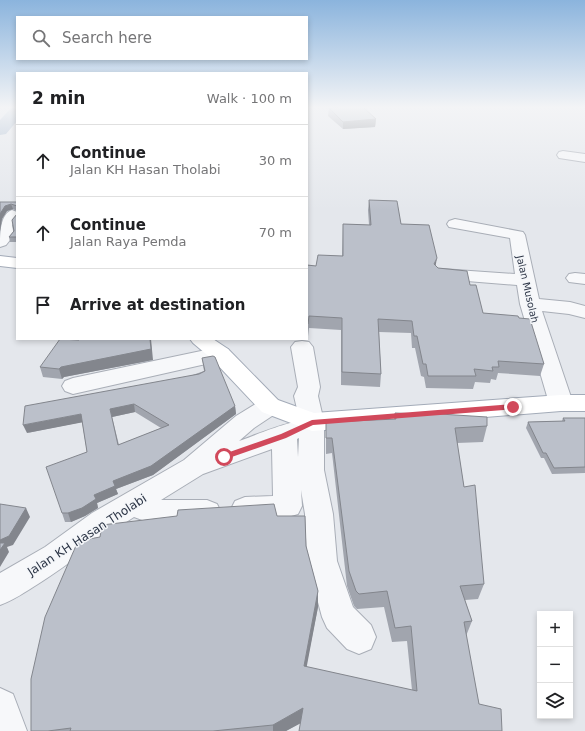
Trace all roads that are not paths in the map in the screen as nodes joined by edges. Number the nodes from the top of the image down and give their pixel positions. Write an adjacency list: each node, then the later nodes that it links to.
1 (563, 155): 2 (street)
2 (585, 158)
3 (12, 215): 5 (street)
4 (456, 224): 9 (street, Jalan Musolah)
5 (0, 242)
6 (0, 261): 7 (main road)
7 (16, 263)
8 (442, 274): 9 (street)
9 (525, 280): 10 (street, Jalan Musolah)
10 (530, 304): 11 (street); 17 (street, Jalan Musolah)
11 (585, 312)
12 (201, 340): 14 (main road)
13 (302, 347): 19 (street)
14 (220, 354): 15 (street); 18 (main road)
15 (73, 386)
16 (585, 402): 17 (main road)
17 (561, 403): 19 (main road)
18 (270, 406): 19 (main road); 21 (street, Jalan KH Hasan Tholabi)
19 (312, 422): 20 (street, Jalan KH Hasan Tholabi); 24 (street)
20 (284, 436): 21 (street, Jalan KH Hasan Tholabi); 22 (street)
21 (193, 467): 22 (street, Jalan KH Hasan Tholabi)
22 (131, 504): 23 (street, Jalan KH Hasan Tholabi)
23 (0, 590)
24 (359, 637)
25 (0, 707): 26 (street)
26 (8, 731)

